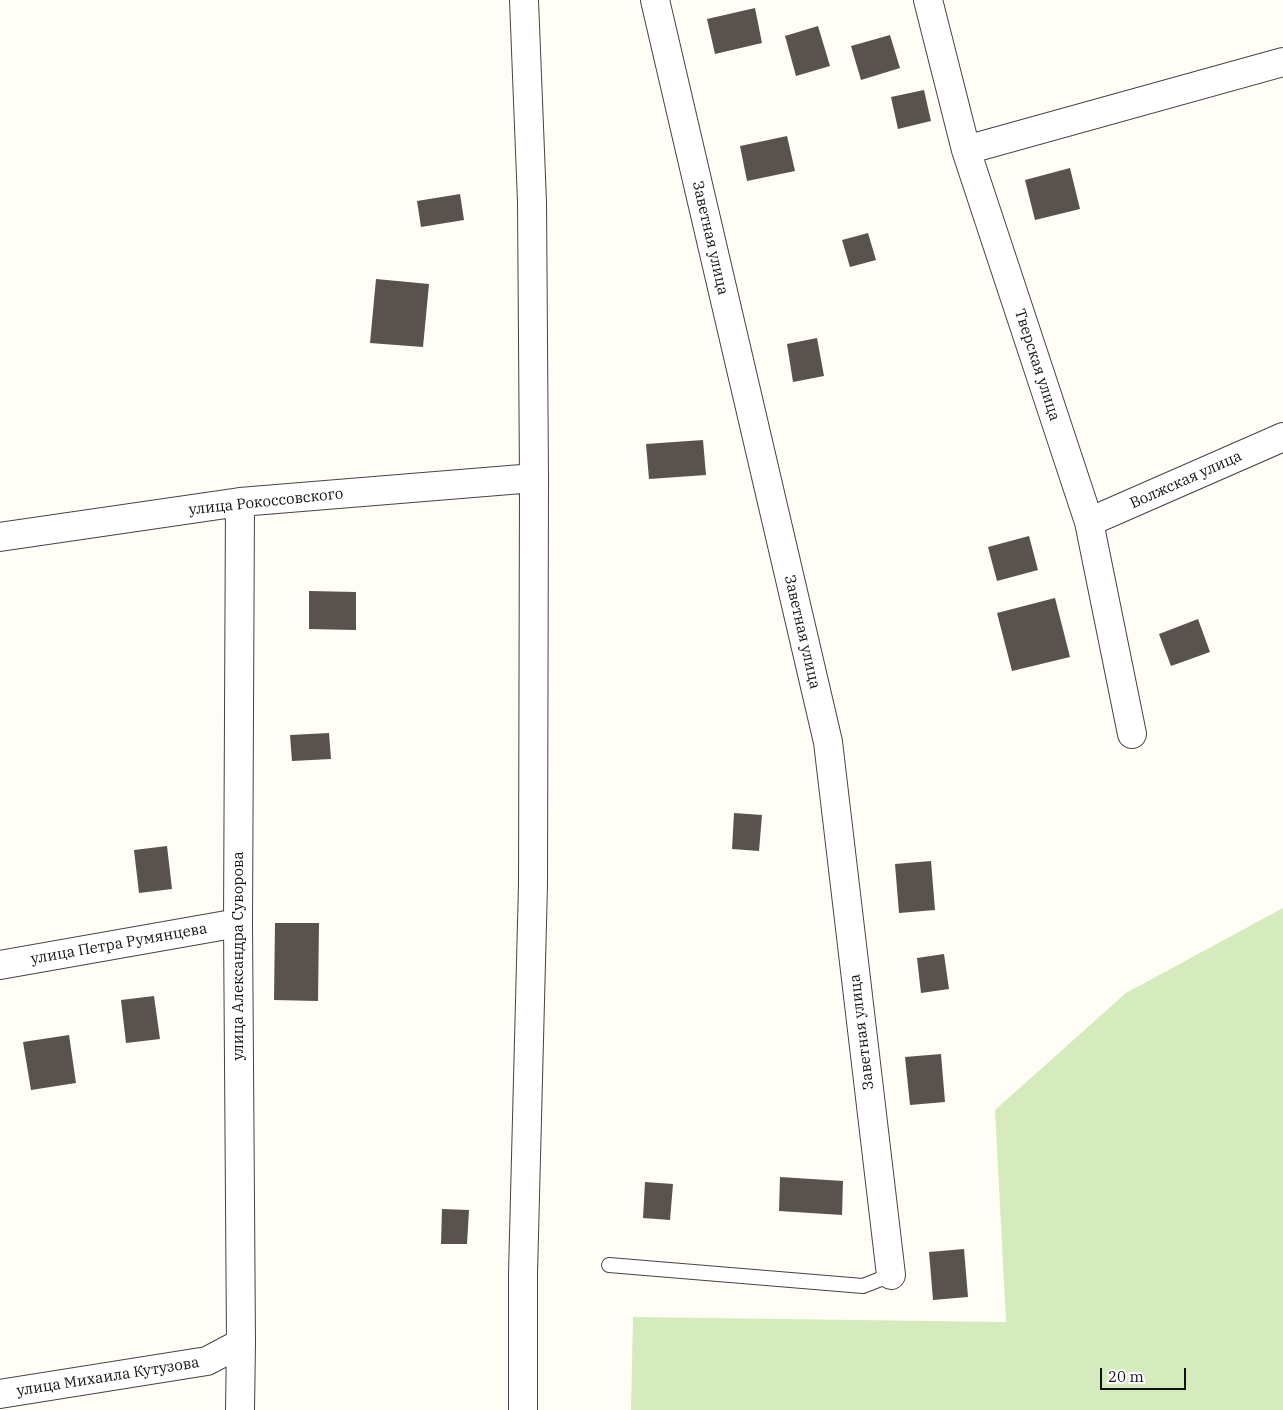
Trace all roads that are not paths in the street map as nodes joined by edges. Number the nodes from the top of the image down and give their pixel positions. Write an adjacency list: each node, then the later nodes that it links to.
1 (524, 0): 7 (street)
2 (655, 0): 15 (street, Заветная улица)
3 (928, 0): 5 (street, Тверская улица)
4 (1283, 62): 5 (street)
5 (966, 150): 9 (street, Тверская улица)
6 (1283, 437): 9 (street, Волжская улица)
7 (534, 478): 8 (street, улица Рокоссовского); 19 (street)
8 (240, 502): 10 (street, улица Рокоссовского); 12 (street, улица Александра Суворова)
9 (1089, 522): 11 (street, Тверская улица)
10 (0, 537)
11 (1132, 734)
12 (238, 923): 13 (street, улица Петра Румянцева); 16 (street, улица Александра Суворова)
13 (0, 965)
14 (610, 1265): 15 (lane)
15 (891, 1275)
16 (241, 1343): 17 (street, улица Михаила Кутузова); 18 (street, улица Александра Суворова)
17 (0, 1394)
18 (240, 1410)
19 (523, 1410)

